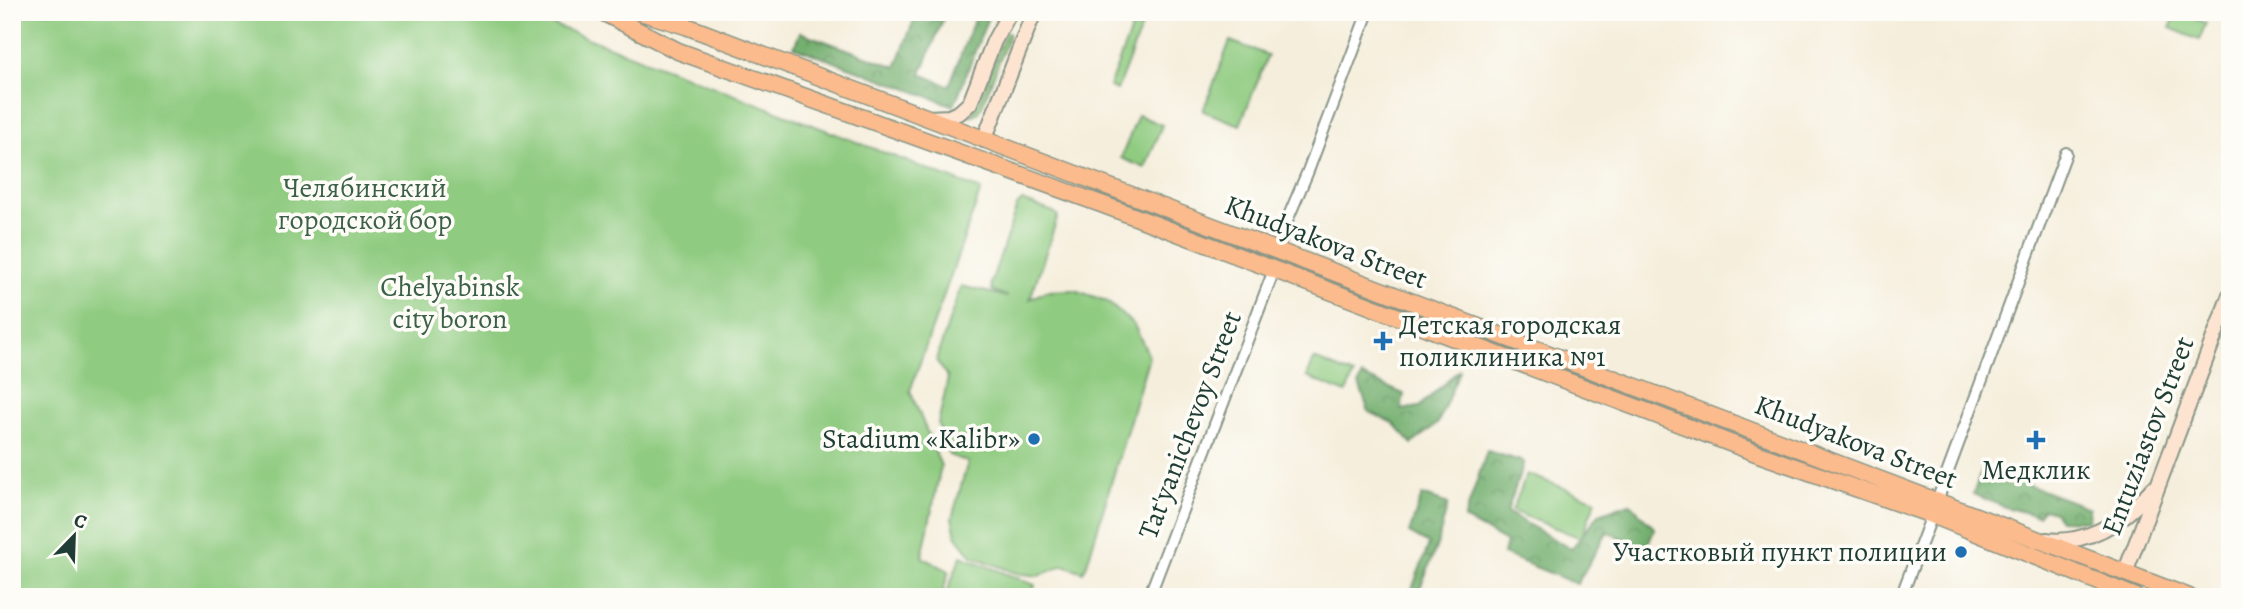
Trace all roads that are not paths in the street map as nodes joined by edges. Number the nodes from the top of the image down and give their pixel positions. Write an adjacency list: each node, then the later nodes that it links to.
1 (602, 12): 9 (main road, Khudyakova Street)
2 (640, 12): 6 (main road, Khudyakova Street)
3 (1010, 12): 6 (main road)
4 (1034, 12): 7 (main road)
5 (1368, 12): 10 (street)
6 (922, 118): 7 (main road, Khudyakova Street)
7 (985, 140): 9 (main road); 10 (main road, Khudyakova Street)
8 (2066, 153): 14 (street)
9 (978, 158): 11 (main road, Khudyakova Street)
10 (1278, 251): 11 (main road); 14 (main road, Khudyakova Street)
11 (1274, 270): 14 (main road, Khudyakova Street); 18 (street, Tat'yanichevoy Street)
12 (2230, 295): 13 (main road, Entuziastov Street)
13 (2160, 480): 15 (main road); 16 (main road, Entuziastov Street)
14 (1935, 508): 15 (main road, Khudyakova Street); 17 (main road, Khudyakova Street); 19 (street)
15 (2040, 540): 16 (main road, Khudyakova Street)
16 (2125, 573): 17 (main road, Entuziastov Street); 21 (main road, Khudyakova Street)
17 (2118, 594): 20 (main road, Khudyakova Street)
18 (1153, 595)
19 (1901, 597)
20 (2136, 597)
21 (2189, 597)

